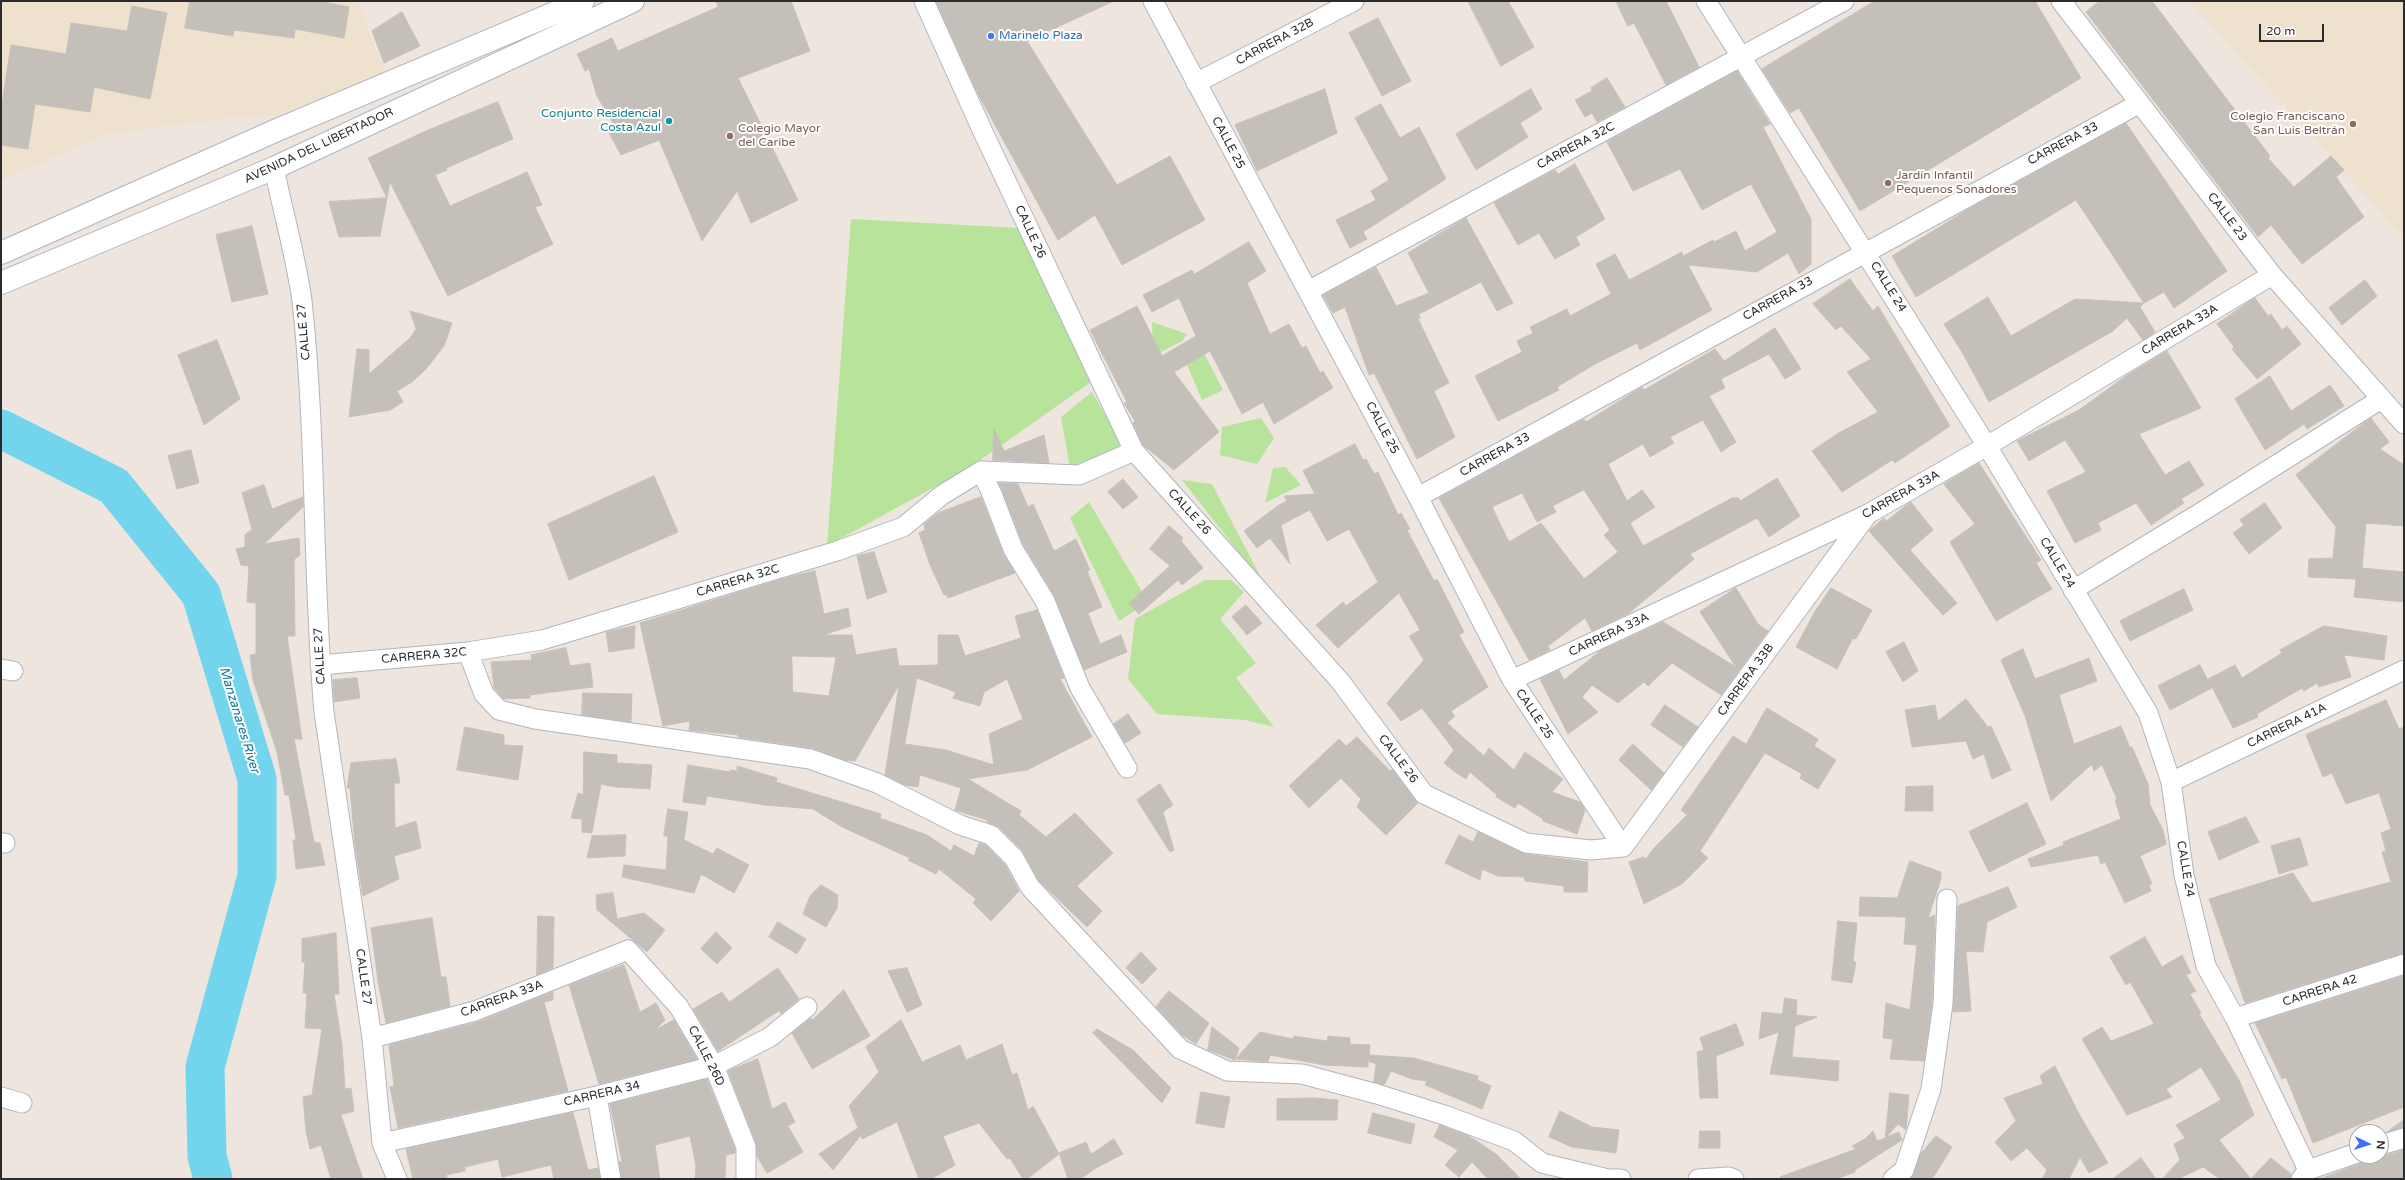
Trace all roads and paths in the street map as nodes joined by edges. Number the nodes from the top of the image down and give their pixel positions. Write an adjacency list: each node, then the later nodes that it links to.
1 (583, 1): 14 (main road)
2 (924, 1): 21 (street, CALLE 26)
3 (1153, 1): 10 (street, CALLE 25)
4 (1354, 1): 10 (street, CARRERA 32B)
5 (1706, 1): 9 (street, CALLE 24)
6 (1844, 1): 9 (street, CARRERA 32C)
7 (2061, 1): 11 (street, CALLE 23)
8 (624, 3): 12 (main road, AVENIDA DEL LIBERTADOR)
9 (1741, 57): 13 (street, CALLE 24); 17 (street, CARRERA 32C)
10 (1196, 83): 17 (street, CALLE 25)
11 (2140, 103): 13 (street, CARRERA 33); 15 (street, CALLE 23)
12 (274, 168): 16 (main road, AVENIDA DEL LIBERTADOR); 27 (street, CALLE 27)
13 (1865, 251): 20 (street, CALLE 24); 23 (street, CARRERA 33)
14 (1, 253)
15 (2272, 275): 18 (street, CALLE 23); 20 (street, CARRERA 33A)
16 (7, 281)
17 (1308, 291): 23 (street, CALLE 25)
18 (2381, 399): 19 (street, CALLE 23); 25 (street)
19 (2404, 424)
20 (1987, 446): 24 (street, CARRERA 33A); 25 (street, CALLE 24)
21 (1134, 451): 22 (street); 32 (street, CALLE 26)
22 (981, 471): 26 (street, CARRERA 32C); 30 (street)
23 (1418, 497): 29 (street, CALLE 25)
24 (1868, 514): 29 (street, CARRERA 33A); 32 (street, CARRERA 33B)
25 (2073, 590): 31 (street, CALLE 24)
26 (468, 652): 27 (street, CARRERA 32C); 51 (street)
27 (320, 665): 38 (street, CALLE 27)
28 (2404, 670): 31 (street, CARRERA 41A)
29 (1512, 680): 32 (street, CALLE 25)
30 (1127, 768)
31 (2171, 782): 37 (street, CALLE 24)
32 (1624, 847)
33 (1947, 899): 54 (street)
34 (628, 950): 38 (street, CARRERA 33A); 39 (street, CALLE 26D)
35 (2404, 964): 37 (street, CARRERA 42)
36 (807, 1007): 39 (street, CARRERA 34)
37 (2235, 1018): 47 (street, CALLE 24)
38 (372, 1038): 44 (street, CALLE 27)
39 (714, 1066): 40 (street, CARRERA 34); 50 (street, CALLE 26D)
40 (597, 1096): 44 (street, CARRERA 34); 49 (street)
41 (1, 1097): 42 (street)
42 (22, 1103)
43 (2404, 1138): 45 (street)
44 (382, 1143): 48 (street, CALLE 27)
45 (2389, 1143)
46 (2349, 1156): 47 (street)
47 (2305, 1174)
48 (397, 1179)
49 (611, 1179)
50 (746, 1179)
51 (1621, 1179)
52 (1698, 1179): 53 (street)
53 (1734, 1179)
54 (1893, 1179)

